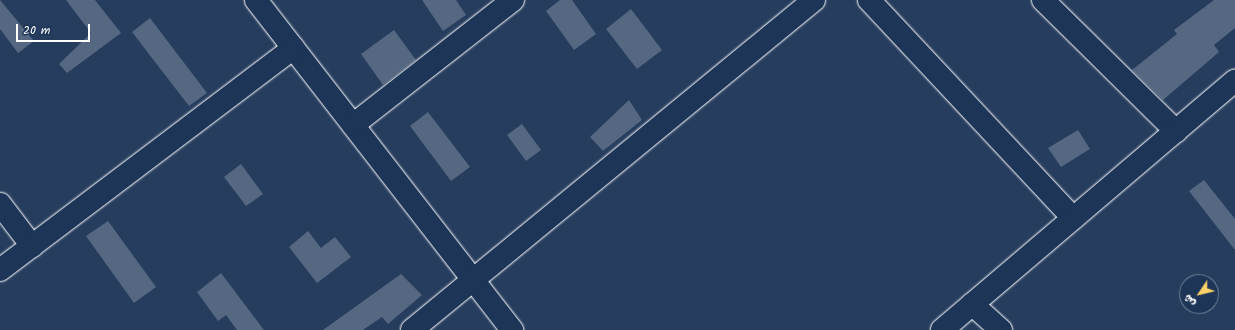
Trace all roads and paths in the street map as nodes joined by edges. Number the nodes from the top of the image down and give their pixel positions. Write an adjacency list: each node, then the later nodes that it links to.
1 (256, 0): 6 (street)
2 (513, 0): 8 (street)
3 (814, 0): 14 (street)
4 (869, 0): 11 (street)
5 (1043, 0): 9 (street)
6 (294, 48): 8 (street); 12 (street)
7 (1235, 81): 9 (street)
8 (353, 125): 14 (street)
9 (1176, 131): 11 (street)
10 (0, 204): 12 (street)
11 (1073, 218): 15 (street)
12 (32, 246): 13 (street)
13 (0, 270)
14 (474, 280): 16 (street); 17 (street)
15 (972, 304): 18 (street); 19 (street)
16 (412, 330)
17 (512, 330)
18 (942, 330)
19 (1001, 330)

